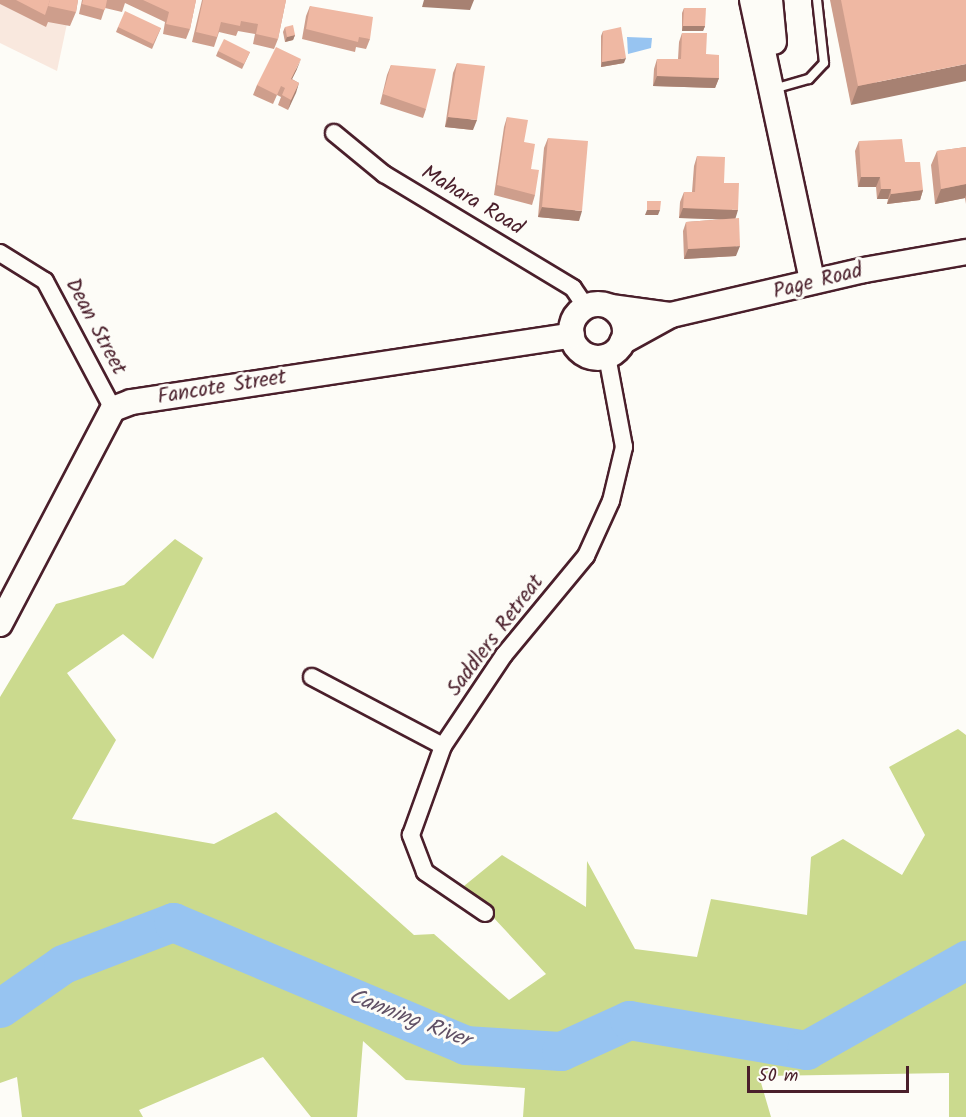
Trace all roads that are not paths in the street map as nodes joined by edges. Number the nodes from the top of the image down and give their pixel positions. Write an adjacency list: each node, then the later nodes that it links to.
1 (752, 0): 5 (main road)
2 (770, 0): 4 (main road)
3 (817, 0): 4 (lane)
4 (777, 87): 5 (main road)
5 (779, 115): 9 (main road)
6 (334, 133): 10 (street, Mahara Road)
7 (966, 252): 9 (main road, Page Road)
8 (0, 253): 15 (street, Dean Street)
9 (812, 281): 12 (main road, Page Road)
10 (586, 307): 11 (main road); 13 (main road)
11 (611, 307): 12 (main road, Page Road); 14 (main road)
12 (671, 315): 14 (main road, Page Road)
13 (572, 334): 14 (main road); 15 (main road, Fancote Street)
14 (615, 349): 18 (street, Saddlers Retreat)
15 (112, 409): 16 (main road)
16 (0, 624)
17 (312, 677): 18 (street)
18 (443, 746): 19 (street, Saddlers Retreat)
19 (485, 913)

